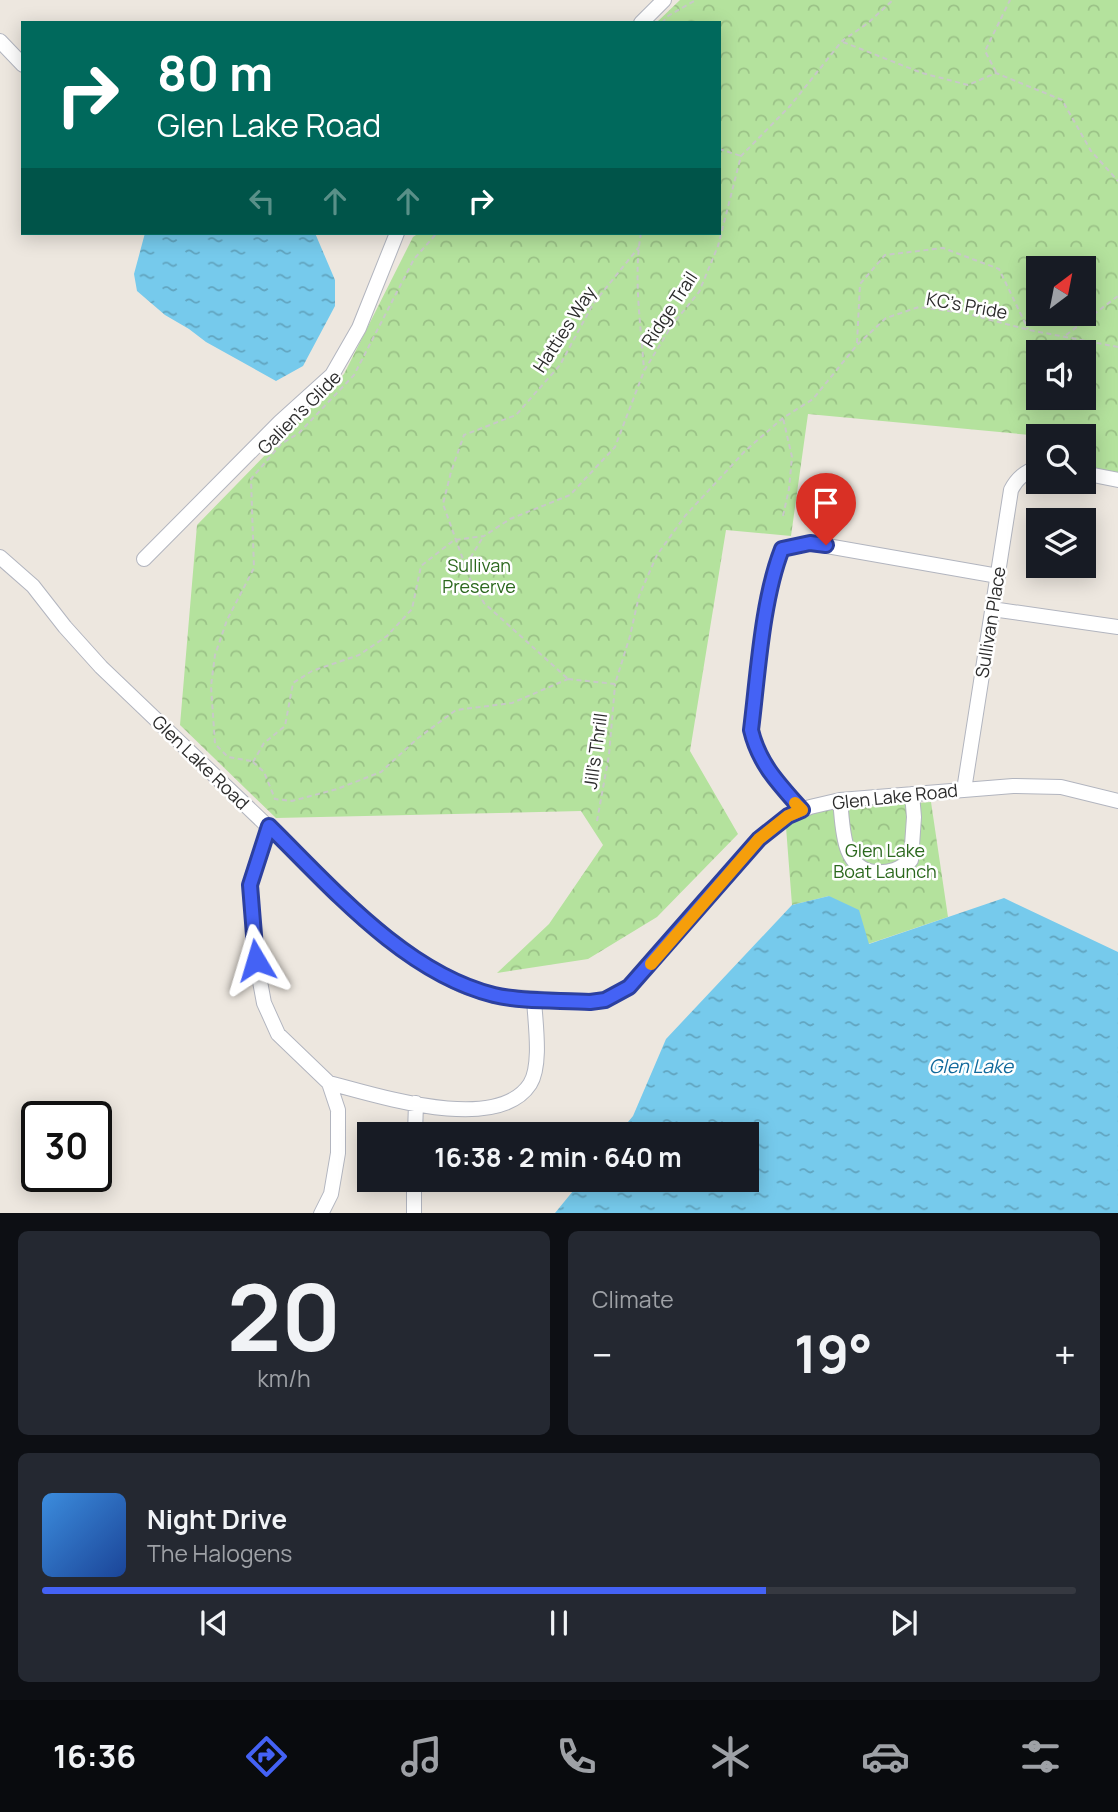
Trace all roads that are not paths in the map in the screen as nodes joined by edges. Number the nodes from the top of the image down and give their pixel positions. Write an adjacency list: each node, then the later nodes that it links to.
1 (664, 0): 2 (street)
2 (643, 21)
3 (0, 41): 4 (street)
4 (21, 63)
5 (396, 235): 10 (street)
6 (1026, 472): 11 (street, Sullivan Place)
7 (1096, 476): 8 (street)
8 (1118, 480)
9 (0, 557): 19 (street, Glen Lake Road)
10 (144, 559)
11 (998, 576): 12 (street, Sullivan Place); 18 (street)
12 (992, 609): 13 (street); 14 (street, Sullivan Place)
13 (1118, 628)
14 (964, 790): 15 (street, Glen Lake Road); 17 (street, Glen Lake Road)
15 (912, 794): 16 (street, Glen Lake Road); 16 (street)
16 (841, 800): 18 (street, Glen Lake Road)
17 (1118, 801)
18 (802, 810): 20 (street, Glen Lake Road)
19 (269, 826): 20 (street, Glen Lake Road); 21 (street)
20 (534, 999): 22 (street)
21 (330, 1083): 22 (street); 25 (street)
22 (416, 1103): 23 (street)
23 (415, 1122)
24 (414, 1192): 26 (street)
25 (321, 1213)
26 (414, 1213)

